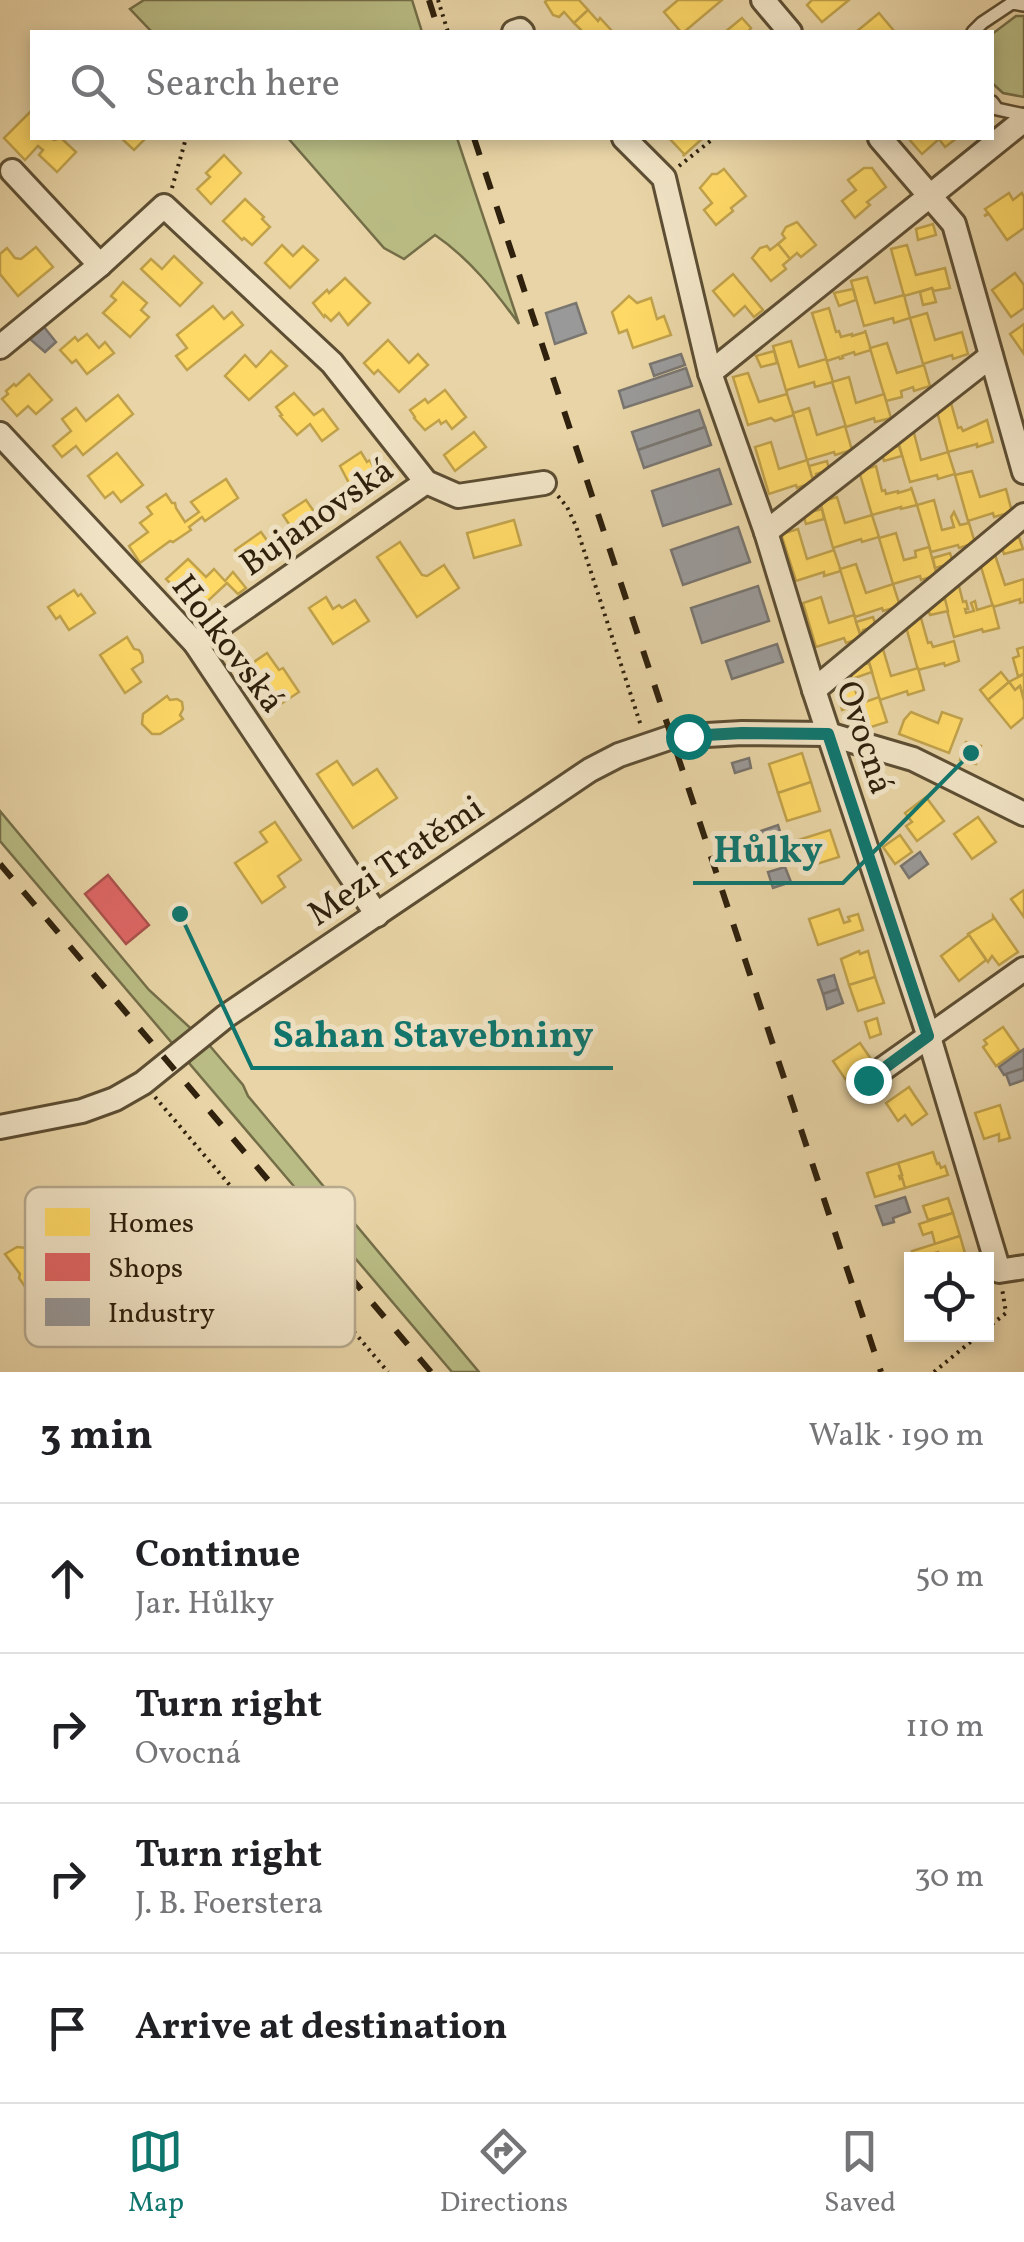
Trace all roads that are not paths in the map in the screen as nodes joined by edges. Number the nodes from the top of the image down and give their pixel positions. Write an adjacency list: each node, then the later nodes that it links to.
1 (763, 0): 3 (street)
2 (1024, 5): 4 (lane)
3 (788, 30)
4 (975, 30)
5 (994, 105): 6 (lane)
6 (1024, 118): 10 (street)
7 (626, 140): 14 (street, Ovocná)
8 (882, 140): 10 (street)
9 (12, 171): 11 (street)
10 (931, 196): 13 (street); 14 (street)
11 (100, 264): 12 (street); 17 (street)
12 (0, 347)
13 (992, 356): 16 (street); 20 (street)
14 (710, 373): 20 (street, Ovocná)
15 (0, 434): 21 (street, Holkovská)
16 (1024, 472)
17 (426, 482): 18 (street, Bujanovská); 21 (street, Bujanovská)
18 (544, 483)
19 (1024, 515): 22 (street)
20 (766, 532): 22 (street, Ovocná)
21 (195, 642): 25 (street, Holkovská)
22 (814, 690): 23 (street, Ovocná)
23 (828, 734): 24 (street, Mezi Tratěmi); 25 (street, Mezi Tratěmi); 27 (street, Ovocná)
24 (1024, 814)
25 (376, 915): 29 (street, Mezi Tratěmi)
26 (1024, 969): 27 (street)
27 (928, 1036): 28 (street); 30 (street, Ovocná)
28 (868, 1080)
29 (0, 1127)
30 (1024, 1267)

